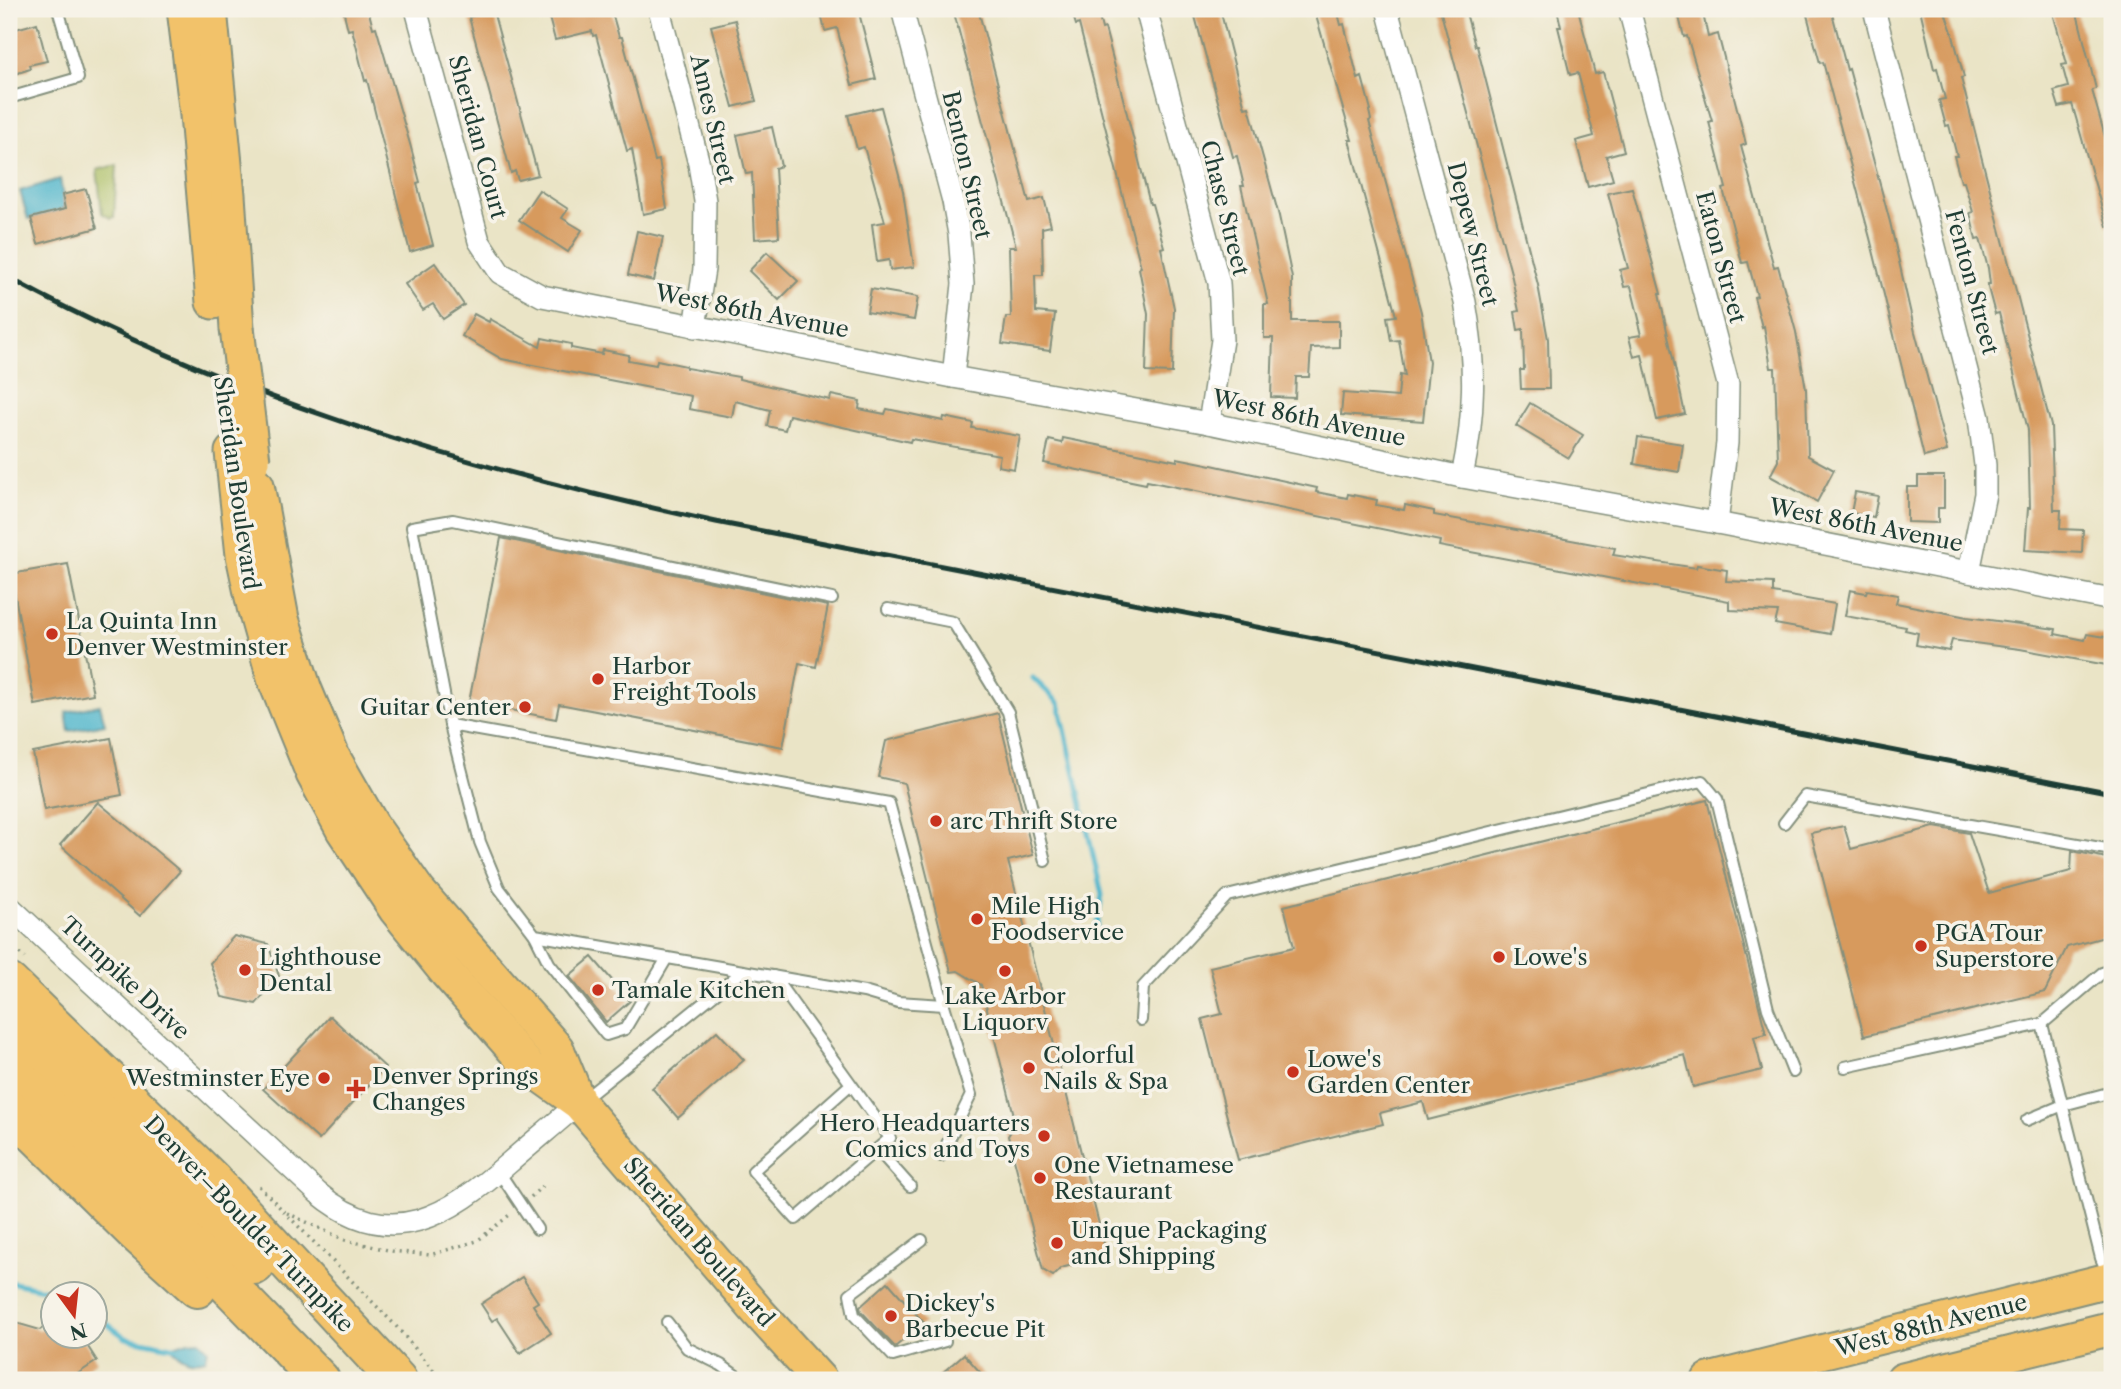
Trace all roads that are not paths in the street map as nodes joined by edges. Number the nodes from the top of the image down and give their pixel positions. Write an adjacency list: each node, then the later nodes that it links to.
1 (58, 9): 11 (lane)
2 (184, 9): 13 (main road, Sheridan Boulevard)
3 (210, 9): 13 (main road, Sheridan Boulevard)
4 (416, 9): 12 (street, Sheridan Court)
5 (659, 9): 14 (street, Ames Street)
6 (902, 9): 15 (street, Benton Street)
7 (1146, 9): 16 (street, Chase Street)
8 (1387, 9): 17 (street, Depew Street)
9 (1629, 9): 18 (street, Eaton Street)
10 (1874, 9): 19 (street, Fenton Street)
11 (9, 98)
12 (500, 273): 14 (street, West 86th Avenue)
13 (225, 323): 43 (main road, Sheridan Boulevard)
14 (695, 327): 15 (street, West 86th Avenue)
15 (953, 377): 16 (street, West 86th Avenue)
16 (1209, 423): 17 (street, West 86th Avenue)
17 (1462, 477): 18 (street, West 86th Avenue)
18 (1717, 523): 19 (street, West 86th Avenue)
19 (1969, 572): 21 (street, West 86th Avenue)
20 (832, 599): 23 (lane)
21 (2112, 600)
22 (888, 609): 26 (lane)
23 (450, 725): 28 (lane); 34 (lane)
24 (1784, 823): 25 (lane)
25 (2112, 850)
26 (1045, 861)
27 (9, 906): 49 (street, Turnpike Drive)
28 (535, 935): 29 (lane); 29 (lane)
29 (667, 958): 31 (lane)
30 (2112, 970): 37 (lane)
31 (743, 971): 32 (lane); 43 (lane)
32 (773, 976): 34 (lane); 41 (lane)
33 (9, 982): 61 (highway, Denver–Boulder Turnpike)
34 (944, 1005): 48 (lane)
35 (1141, 1020): 40 (lane)
36 (9, 1023): 60 (highway)
37 (2042, 1024): 38 (lane); 44 (lane)
38 (1845, 1067)
39 (9, 1069): 59 (highway)
40 (1793, 1072)
41 (851, 1084): 47 (lane); 47 (lane)
42 (2112, 1091): 44 (lane)
43 (579, 1103): 49 (street, Turnpike Drive); 63 (main road, Sheridan Boulevard)
44 (2063, 1105): 46 (lane); 53 (lane)
45 (9, 1108): 58 (highway)
46 (2027, 1120)
47 (877, 1149): 50 (lane)
48 (942, 1156)
49 (499, 1172): 51 (lane)
50 (910, 1186)
51 (537, 1229)
52 (922, 1240): 56 (lane)
53 (2111, 1280): 57 (main road, West 88th Avenue)
54 (667, 1322): 62 (lane)
55 (2112, 1328): 65 (main road, West 88th Avenue)
56 (945, 1341)
57 (1812, 1368): 64 (main road, West 88th Avenue)
58 (290, 1380)
59 (320, 1380)
60 (366, 1380)
61 (397, 1380)
62 (741, 1380)
63 (820, 1380)
64 (1709, 1380)
65 (1903, 1380)

